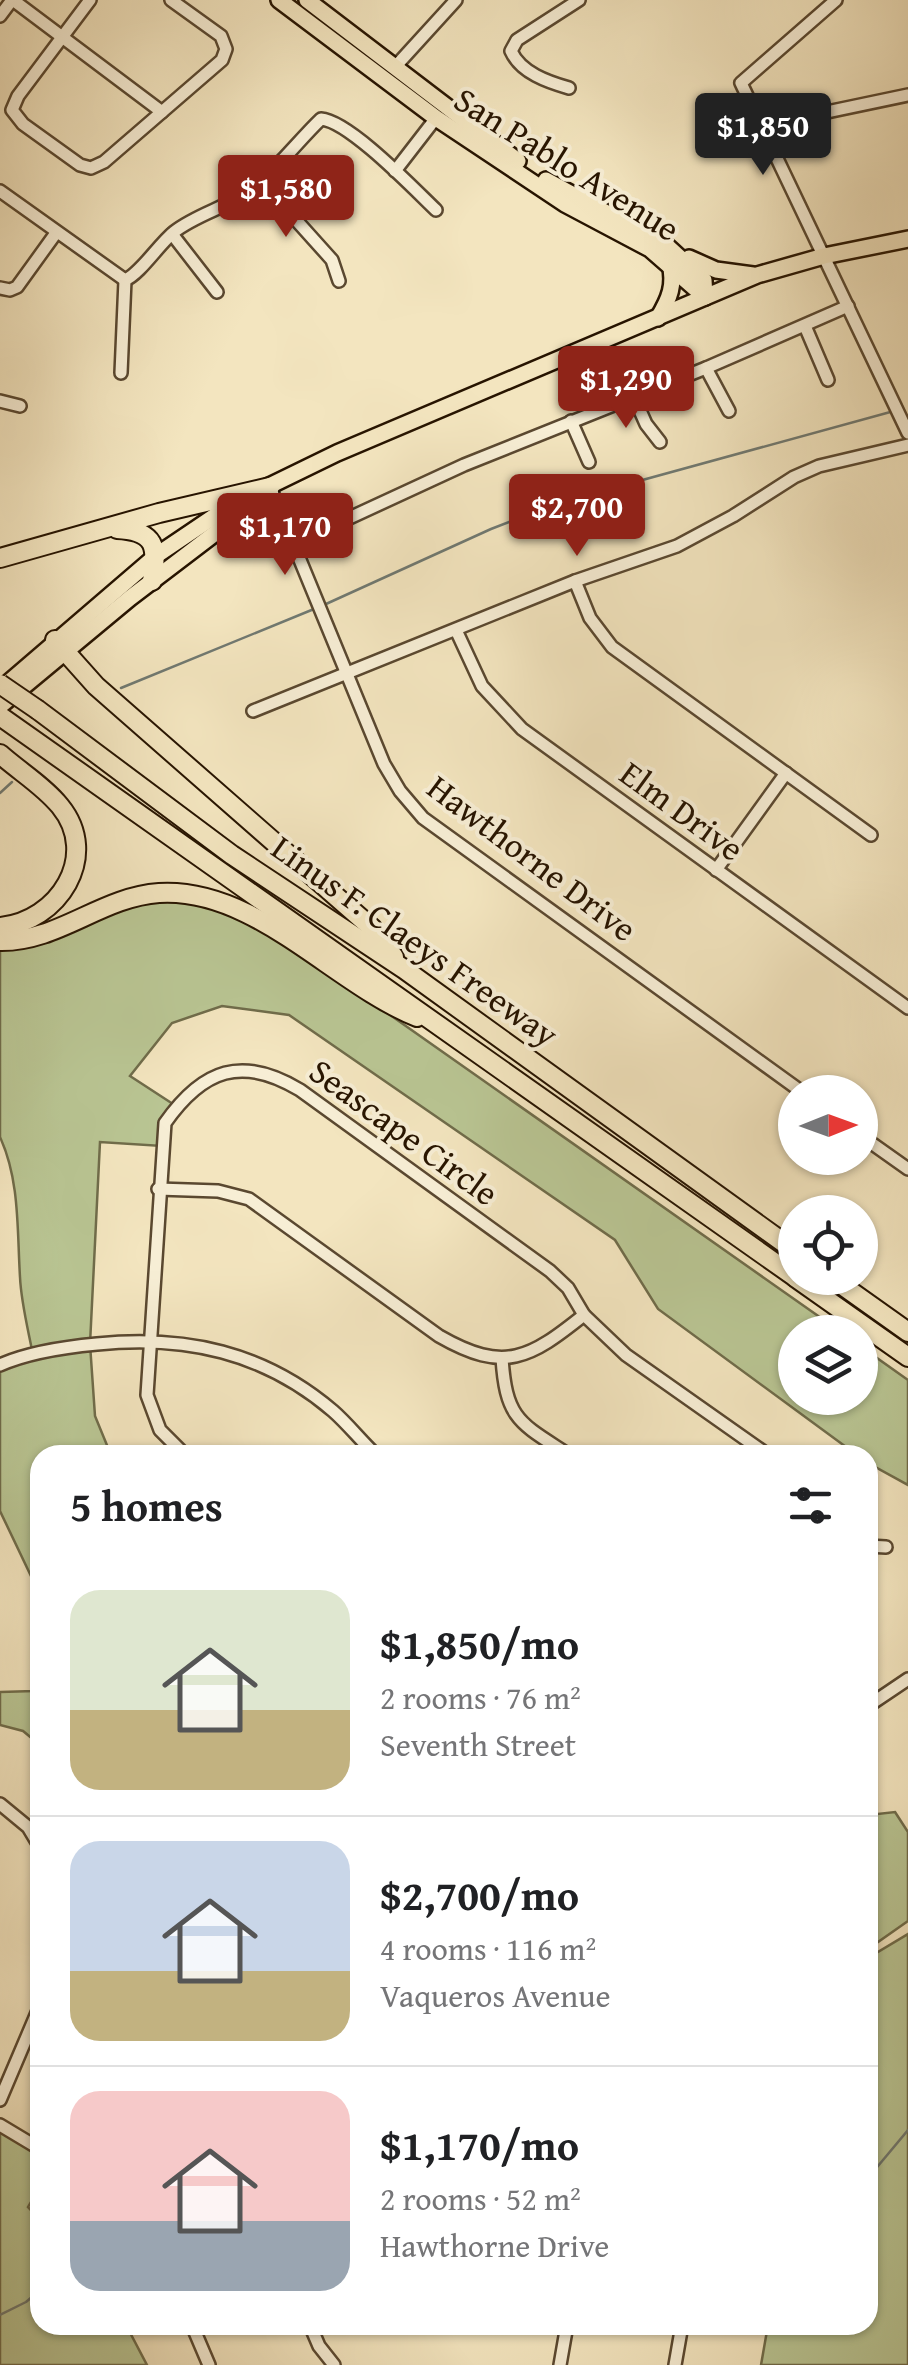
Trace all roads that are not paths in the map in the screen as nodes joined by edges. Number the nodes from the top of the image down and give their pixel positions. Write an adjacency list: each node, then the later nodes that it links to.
1 (12, 0): 9 (street); 10 (street)
2 (90, 0): 10 (street)
3 (171, 0): 14 (street)
4 (279, 0): 15 (main road, San Pablo Avenue)
5 (307, 0): 11 (main road, San Pablo Avenue)
6 (456, 0): 11 (street)
7 (578, 0): 12 (street)
8 (836, 0): 16 (street)
9 (0, 16)
10 (63, 36): 14 (street); 14 (street)
11 (395, 67): 24 (main road, San Pablo Avenue)
12 (569, 88)
13 (908, 95): 16 (street)
14 (162, 112)
15 (436, 118): 17 (street); 26 (main road, San Pablo Avenue)
16 (760, 126): 25 (street)
17 (396, 171): 18 (street); 20 (street)
18 (261, 182): 22 (street); 29 (street)
19 (0, 191): 21 (street)
20 (436, 210)
21 (56, 233): 28 (street); 30 (street)
22 (172, 234): 28 (street); 31 (street)
23 (908, 239): 25 (main road)
24 (666, 245): 27 (main road); 32 (main road, San Pablo Avenue)
25 (824, 256): 27 (main road); 33 (street)
26 (670, 263): 32 (main road, San Pablo Avenue); 34 (main road)
27 (756, 276): 32 (main road)
28 (125, 280): 37 (street)
29 (339, 281)
30 (0, 288)
31 (217, 292)
32 (705, 297): 34 (main road)
33 (848, 306): 35 (street); 44 (street)
34 (658, 318): 48 (main road)
35 (804, 326): 36 (street); 38 (street)
36 (706, 368): 39 (street); 42 (street)
37 (121, 373)
38 (828, 380)
39 (634, 398): 43 (street); 45 (street)
40 (0, 402): 41 (street)
41 (20, 406)
42 (729, 411)
43 (571, 421): 47 (street); 50 (street)
44 (908, 432)
45 (660, 442)
46 (908, 445): 54 (street)
47 (589, 462)
48 (270, 487): 49 (highway); 50 (street, Hawthorne Drive); 51 (main road); 53 (main road)
49 (106, 528): 51 (highway); 52 (highway)
50 (293, 544): 57 (street, Hawthorne Drive)
51 (157, 556): 53 (highway); 56 (main road)
52 (0, 558)
53 (152, 581): 56 (main road)
54 (575, 581): 55 (street); 63 (street)
55 (456, 630): 57 (street); 65 (street, Elm Drive)
56 (60, 646): 58 (main road); 59 (main road); 68 (highway)
57 (346, 673): 60 (street); 71 (street, Hawthorne Drive)
58 (0, 687): 68 (highway, Linus F. Claeys Freeway, bridge)
59 (0, 706)
60 (253, 711)
61 (0, 716): 70 (highway, Linus F. Claeys Freeway)
62 (0, 754): 66 (highway)
63 (786, 773): 64 (street); 65 (street)
64 (871, 836)
65 (716, 870): 69 (street, Elm Drive)
66 (0, 926)
67 (0, 940): 70 (highway)
68 (404, 969): 75 (highway, Linus F. Claeys Freeway)
69 (908, 1008)
70 (450, 1030): 76 (highway, Linus F. Claeys Freeway)
71 (778, 1075)
72 (878, 1148): 73 (street)
73 (908, 1170)
74 (158, 1188): 79 (street, Seascape Circle); 81 (street, Seascape Circle); 83 (street)
75 (778, 1238)
76 (778, 1264)
77 (821, 1295): 82 (highway, Linus F. Claeys Freeway)
78 (856, 1295): 80 (highway)
79 (584, 1314): 83 (street); 88 (street, Seascape Circle)
80 (908, 1332)
81 (149, 1340): 84 (street); 85 (street, Seascape Circle); 86 (street)
82 (908, 1357)
83 (502, 1358): 87 (street)
84 (0, 1365)
85 (175, 1445)
86 (366, 1445)
87 (553, 1445)
88 (754, 1445)
89 (878, 1547): 90 (street)
90 (886, 1547)
91 (908, 1679): 92 (street)
92 (878, 1699)
93 (0, 1804): 94 (street)
94 (30, 1830)
95 (30, 2030): 96 (street)
96 (0, 2100)
97 (0, 2125): 98 (street)
98 (30, 2144)
99 (196, 2335): 103 (street)
100 (314, 2335): 104 (street)
101 (565, 2335): 105 (street)
102 (680, 2335): 106 (street)
103 (210, 2365)
104 (334, 2365)
105 (560, 2365)
106 (675, 2365)

